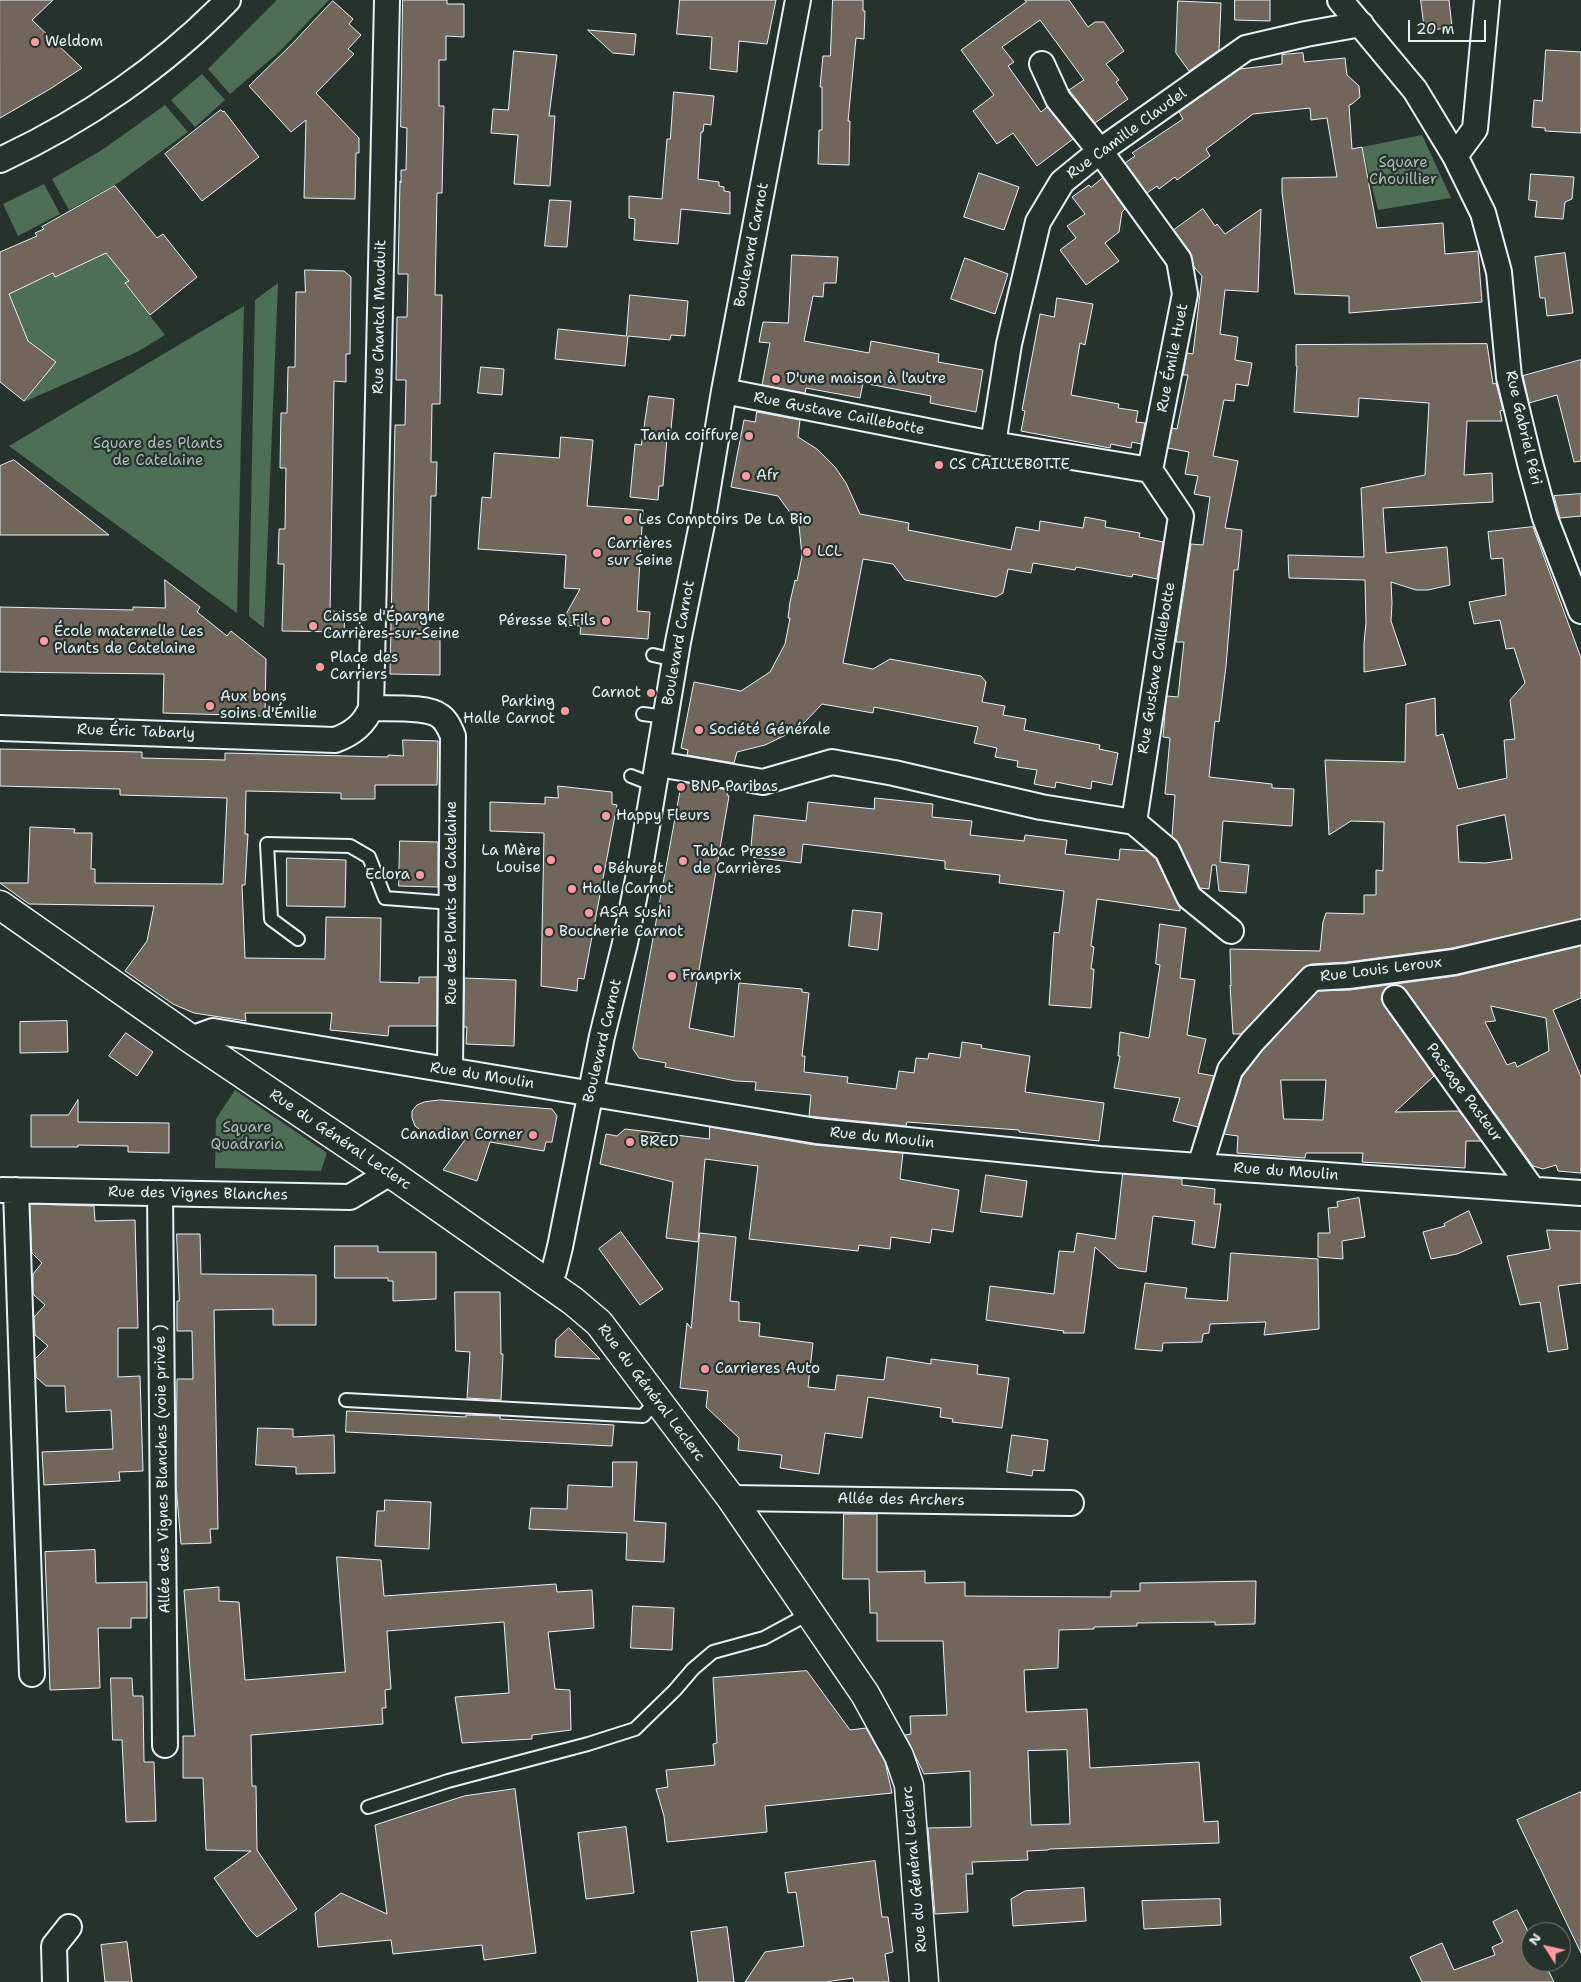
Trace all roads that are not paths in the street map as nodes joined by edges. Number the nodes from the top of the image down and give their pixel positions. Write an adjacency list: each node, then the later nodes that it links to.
1 (228, 0): 10 (street)
2 (387, 0): 15 (street, Rue Chantal Mauduit)
3 (798, 0): 11 (street, Boulevard Carnot)
4 (1340, 0): 6 (street, Rue Gabriel Péri)
5 (1486, 0): 9 (street)
6 (1360, 24): 8 (street, Rue Camille Claudel); 9 (street, Rue Gabriel Péri)
7 (1042, 64): 8 (street, Rue Émile Huet)
8 (1100, 151): 12 (street, Rue Camille Claudel); 13 (street, Rue Émile Huet)
9 (1455, 156): 14 (street, Rue Gabriel Péri)
10 (0, 160)
11 (724, 391): 12 (street, Rue Gustave Caillebotte); 17 (street, Boulevard Carnot)
12 (994, 444): 13 (street, Rue Gustave Caillebotte)
13 (1150, 470): 21 (street, Rue Gustave Caillebotte)
14 (1581, 611)
15 (372, 708): 18 (street, Rue Éric Tabarly); 22 (street, Rue des Plants de Catelaine)
16 (642, 714): 17 (lane)
17 (666, 717): 19 (street, Boulevard Carnot)
18 (0, 728)
19 (656, 774): 20 (lane); 21 (street); 30 (street, Boulevard Carnot)
20 (631, 776)
21 (1134, 822): 24 (street)
22 (452, 903): 26 (lane); 29 (street, Rue des Plants de Catelaine)
23 (0, 905): 28 (street, Rue du Général Leclerc)
24 (1231, 931)
25 (1581, 932): 31 (street, Rue Louis Leroux)
26 (298, 940)
27 (1395, 998): 33 (street, Passage Pasteur)
28 (191, 1039): 29 (street, Rue du Moulin); 32 (street, Rue du Général Leclerc)
29 (450, 1070): 30 (street, Rue du Moulin)
30 (590, 1094): 31 (street, Rue du Moulin); 37 (street, Boulevard Carnot)
31 (1200, 1166): 33 (street, Rue du Moulin)
32 (390, 1173): 35 (street, Rue des Vignes Blanches); 37 (street, Rue du Général Leclerc)
33 (1532, 1189): 36 (street, Rue du Moulin)
34 (8, 1190): 35 (street, Rue des Vignes Blanches); 43 (street)
35 (160, 1193): 44 (street, Allée des Vignes Blanches (voie privée ))
36 (1581, 1193)
37 (545, 1282): 39 (street, Rue du Général Leclerc)
38 (346, 1400): 39 (lane)
39 (658, 1400): 40 (street, Rue du Général Leclerc)
40 (731, 1498): 41 (street, Allée des Archers); 42 (street, Rue du Général Leclerc)
41 (1071, 1502)
42 (810, 1613): 45 (lane); 48 (street, Rue du Général Leclerc)
43 (32, 1674)
44 (165, 1744)
45 (368, 1807)
46 (68, 1927): 47 (street)
47 (55, 1982)
48 (924, 1982)

